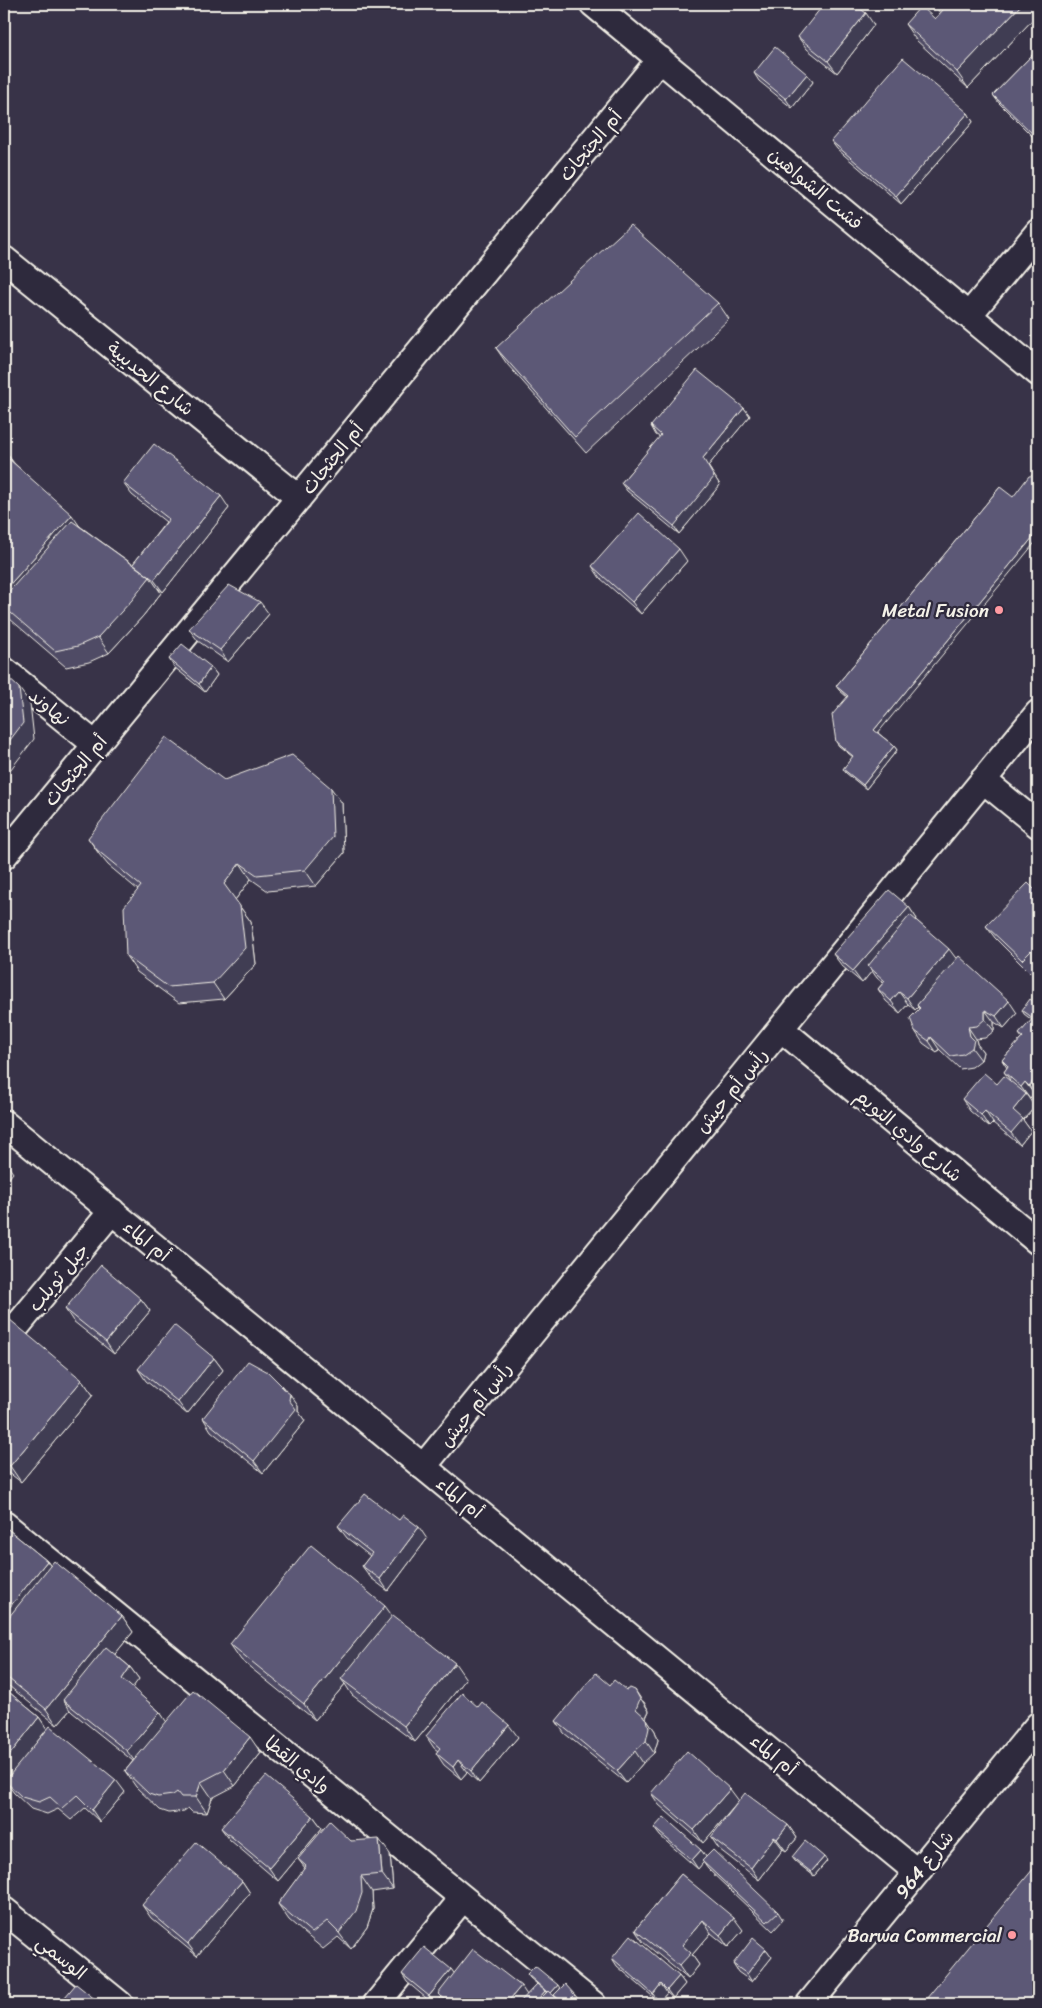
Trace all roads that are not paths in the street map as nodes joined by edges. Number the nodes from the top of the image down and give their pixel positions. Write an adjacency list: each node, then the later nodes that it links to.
1 (593, 4): 2 (street, فشت الشواهين)
2 (660, 59): 5 (street, فشت الشواهين); 7 (street, أم الجثجاث)
3 (1038, 232): 5 (street)
4 (4, 259): 7 (street, شارع الحديبية)
5 (969, 315): 6 (street, فشت الشواهين)
6 (1038, 373)
7 (299, 498): 10 (street, أم الجثجاث)
8 (4, 670): 10 (street, نهاوند)
9 (1038, 713): 11 (street, رأس أم حيش)
10 (96, 745): 13 (street, أم الجثجاث)
11 (984, 780): 12 (street); 14 (street, رأس أم حيش)
12 (1038, 826)
13 (4, 856)
14 (781, 1028): 17 (street, شارع وادي التويم); 19 (street, رأس أم حيش)
15 (4, 1122): 16 (street, أم الماء)
16 (112, 1211): 18 (street, جبل ثويلب); 19 (street, أم الماء)
17 (1038, 1242)
18 (4, 1342)
19 (423, 1467): 22 (street, أم الماء)
20 (4, 1524): 23 (street, وادي القطا)
21 (1038, 1725): 22 (street, شارع 964)
22 (917, 1872): 28 (street, شارع 964)
23 (462, 1898): 26 (street); 27 (street, وادي القطا)
24 (4, 1910): 25 (street, الوسمي)
25 (120, 2004)
26 (376, 2004)
27 (593, 2004)
28 (809, 2004)

